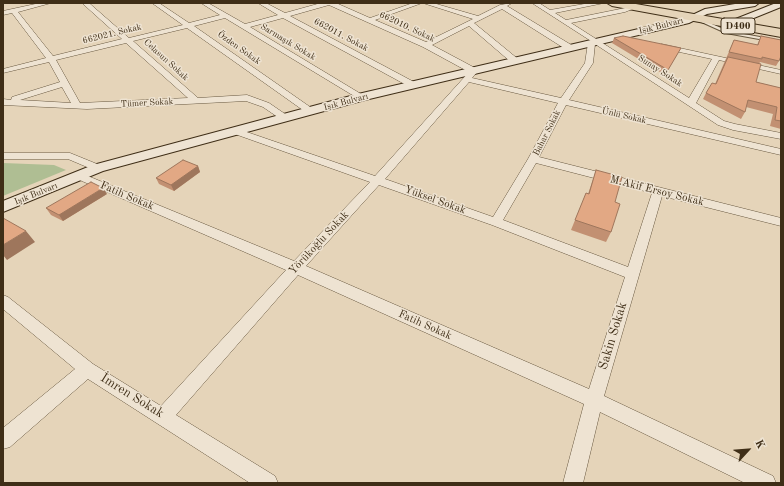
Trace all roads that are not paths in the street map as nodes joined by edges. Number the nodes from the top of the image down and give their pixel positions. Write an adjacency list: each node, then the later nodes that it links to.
1 (48, 3): 19 (street)
2 (85, 3): 37 (street, Celasun Sokak)
3 (155, 3): 32 (street, Özden Sokak)
4 (204, 3): 23 (street, Sarmaşık Sokak)
5 (261, 3): 22 (street, 662011. Sokak)
6 (328, 3): 22 (street)
7 (331, 3): 27 (street, 662010. Sokak)
8 (419, 3): 27 (street)
9 (426, 3): 25 (street)
10 (535, 3): 20 (street, Sunay Sokak)
11 (601, 3): 20 (street)
12 (612, 3): 16 (highway, D400)
13 (664, 3): 18 (highway, D400)
14 (755, 3): 18 (main road, Işık Bulvarı)
15 (506, 4): 25 (street); 42 (street)
16 (633, 6): 26 (highway, D400); 28 (street)
17 (780, 6): 24 (main road)
18 (712, 10): 24 (highway, D400); 26 (main road, Işık Bulvarı)
19 (14, 11): 21 (street); 44 (street)
20 (549, 12): 28 (street, Sunay Sokak)
21 (3, 13)
22 (285, 15): 33 (street); 50 (street, 662011. Sokak)
23 (226, 16): 32 (street, 662021. Sokak); 33 (street, Sarmaşık Sokak)
24 (746, 16): 30 (main road); 31 (highway, D400)
25 (478, 18): 29 (street)
26 (695, 18): 30 (highway, D400); 35 (main road, Işık Bulvarı); 39 (lane)
27 (369, 20): 41 (street, 662010. Sokak)
28 (566, 22): 38 (street, Sunay Sokak)
29 (469, 23): 41 (street); 45 (street)
30 (726, 24): 34 (highway, D400)
31 (781, 24)
32 (188, 26): 37 (street, 662021. Sokak); 57 (street, Özden Sokak)
33 (243, 27): 51 (street, Sarmaşık Sokak)
34 (781, 33)
35 (621, 36): 36 (street); 38 (main road, Işık Bulvarı)
36 (636, 39)
37 (128, 40): 44 (street, 662021. Sokak); 52 (street, Celasun Sokak)
38 (595, 42): 42 (main road, Işık Bulvarı); 54 (street, Bahar Sokak); 55 (street, Sunay Sokak)
39 (781, 42)
40 (658, 44): 43 (street)
41 (426, 45): 48 (street, 662010. Sokak)
42 (570, 48): 45 (main road, Işık Bulvarı)
43 (716, 58): 47 (street); 55 (street)
44 (51, 59): 46 (street, 662021. Sokak); 49 (street)
45 (515, 61): 48 (main road, Işık Bulvarı)
46 (3, 71)
47 (781, 72)
48 (470, 75): 50 (main road, Işık Bulvarı); 54 (street, Ünlü Sokak); 66 (street, Yörükoğlu Sokak)
49 (65, 83): 53 (street); 56 (street)
50 (413, 85): 51 (main road, Işık Bulvarı)
51 (362, 97): 57 (main road, Işık Bulvarı)
52 (196, 100): 56 (street, Tümer Sokak); 58 (street, Tümer Sokak)
53 (4, 102): 56 (street, Tümer Sokak)
54 (563, 102): 61 (street, Ünlü Sokak); 63 (street, Bahar Sokak)
55 (691, 103): 60 (street, Sunay Sokak)
56 (77, 105)
57 (310, 111): 58 (main road, Işık Bulvarı)
58 (285, 118): 59 (main road, Işık Bulvarı)
59 (235, 131): 64 (main road, Işık Bulvarı); 66 (street, Yüksel Sokak)
60 (781, 136)
61 (781, 152)
62 (3, 156): 64 (street)
63 (533, 159): 67 (street, M.Akif Ersoy Sokak); 69 (street, Bahar Sokak)
64 (98, 168): 65 (main road, Işık Bulvarı)
65 (79, 176): 68 (main road, Işık Bulvarı); 71 (street, Fatih Sokak)
66 (378, 180): 69 (street, Yüksel Sokak); 71 (street, Yörükoğlu Sokak)
67 (658, 191): 70 (street, M.Akif Ersoy Sokak); 72 (street, Sakin Sokak)
68 (3, 207)
69 (496, 222): 72 (street, Yüksel Sokak)
70 (781, 222)
71 (296, 268): 75 (street, Fatih Sokak); 76 (street, Yörükoğlu Sokak)
72 (632, 274): 75 (street, Sakin Sokak)
73 (3, 301): 74 (street, İmren Sokak)
74 (87, 369): 76 (street, İmren Sokak); 77 (street)
75 (594, 400): 79 (street, Sakin Sokak); 80 (street, Fatih Sokak)
76 (164, 416): 78 (street, İmren Sokak)
77 (3, 440)
78 (268, 483)
79 (573, 483)
80 (766, 483)

